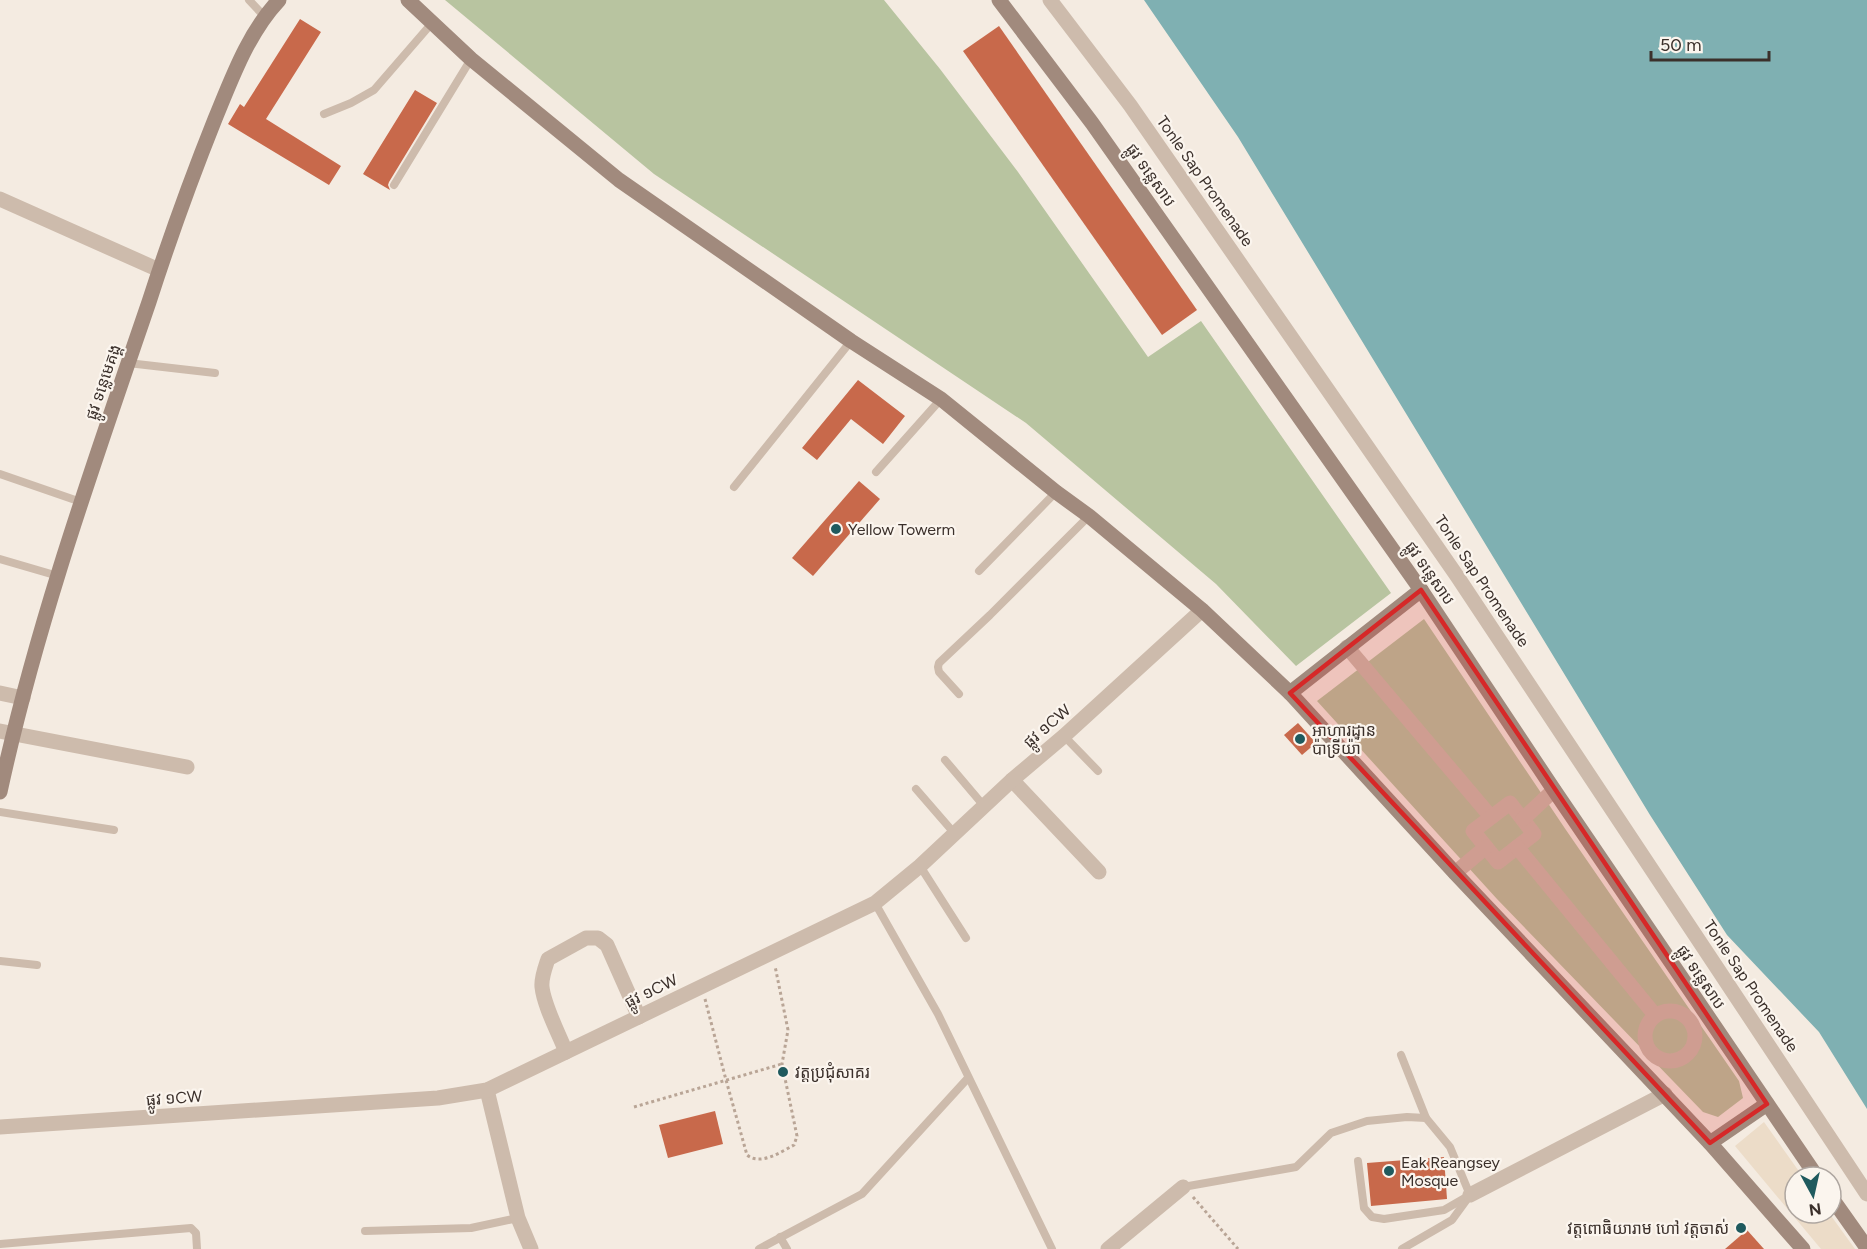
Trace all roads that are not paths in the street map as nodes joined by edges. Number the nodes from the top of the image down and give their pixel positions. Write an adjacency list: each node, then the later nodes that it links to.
1 (249, 0): 6 (lane)
2 (279, 0): 6 (street, ផ្លូវ ទន្លេមេគង្គ)
3 (408, 0): 7 (street)
4 (999, 0): 26 (street, ផ្លូវ ទន្លេសាប)
5 (1050, 0): 75 (street, Tonle Sap Promenade)
6 (264, 16): 12 (street, ផ្លូវ ទន្លេមេគង្គ)
7 (432, 23): 8 (street); 9 (lane)
8 (471, 59): 10 (lane); 13 (street)
9 (324, 114)
10 (394, 184)
11 (0, 199): 12 (street)
12 (159, 270): 14 (street, ផ្លូវ ទន្លេមេគង្គ)
13 (851, 342): 16 (street); 19 (lane)
14 (128, 363): 15 (lane); 21 (street, ផ្លូវ ទន្លេមេគង្គ)
15 (215, 373)
16 (941, 399): 17 (lane); 20 (street)
17 (876, 472)
18 (0, 474): 21 (lane)
19 (734, 487)
20 (1056, 492): 22 (street); 24 (lane)
21 (81, 502): 25 (street, ផ្លូវ ទន្លេមេគង្គ)
22 (1089, 516): 27 (street); 31 (lane)
23 (0, 559): 25 (lane)
24 (979, 571)
25 (58, 576): 32 (street, ផ្លូវ ទន្លេមេគង្គ)
26 (1421, 590): 28 (street); 41 (street, ផ្លូវ ទន្លេសាប)
27 (1202, 610): 30 (street); 34 (street, ផ្លូវ ១CW)
28 (1347, 647): 30 (street); 44 (street)
29 (0, 693): 32 (street)
30 (1290, 693): 52 (street)
31 (959, 694)
32 (23, 698): 33 (street, ផ្លូវ ទន្លេមេគង្គ)
33 (6, 731): 36 (street); 39 (street, ផ្លូវ ទន្លេមេគង្គ)
34 (1064, 736): 37 (lane); 38 (street, ផ្លូវ ១CW)
35 (945, 759): 42 (lane)
36 (187, 767)
37 (1098, 771)
38 (1012, 780): 42 (street, ផ្លូវ ១CW); 51 (street)
39 (0, 788)
40 (916, 789): 47 (lane)
41 (1554, 790): 45 (street); 57 (street, ផ្លូវ ទន្លេសាប)
42 (984, 806): 47 (street, ផ្លូវ ១CW)
43 (0, 812): 46 (lane)
44 (1491, 817): 45 (street); 48 (street)
45 (1523, 819): 49 (street)
46 (114, 830)
47 (956, 834): 50 (street, ផ្លូវ ១CW)
48 (1486, 847): 49 (street); 52 (street)
49 (1517, 847): 58 (street)
50 (920, 866): 53 (street, ផ្លូវ ១CW); 54 (lane)
51 (1099, 872)
52 (1455, 873): 64 (street)
53 (875, 903): 59 (street, ផ្លូវ ១CW); 65 (lane)
54 (966, 938)
55 (0, 961): 56 (lane)
56 (37, 965)
57 (1704, 1012): 60 (street); 68 (street, ផ្លូវ ទន្លេសាប)
58 (1655, 1016): 60 (street); 62 (street)
59 (639, 1017): 61 (street, ផ្លូវ ១CW); 61 (street)
60 (1690, 1021): 62 (street)
61 (566, 1052): 66 (street, ផ្លូវ ១CW)
62 (1652, 1052): 64 (street)
63 (1401, 1055): 69 (lane)
64 (1637, 1066): 67 (street)
65 (968, 1078): 80 (lane); 87 (lane)
66 (487, 1090): 70 (street, ផ្លូវ ១CW); 78 (street)
67 (1665, 1094): 71 (street); 76 (street)
68 (1767, 1104): 71 (street); 73 (street, ផ្លូវ ទន្លេសាប)
69 (1426, 1118): 74 (lane); 76 (lane)
70 (0, 1127)
71 (1710, 1143): 90 (street)
72 (1358, 1161): 76 (lane)
73 (1809, 1165)
74 (1183, 1187): 88 (street)
75 (1867, 1194)
76 (1470, 1195): 89 (lane)
77 (1843, 1214): 82 (street)
78 (518, 1218): 79 (lane); 84 (street)
79 (365, 1231)
80 (780, 1237): 85 (lane); 86 (lane)
81 (0, 1244): 83 (lane)
82 (1867, 1248)
83 (197, 1249)
84 (531, 1249)
85 (759, 1249)
86 (787, 1249)
87 (1052, 1249)
88 (1108, 1249)
89 (1402, 1249)
90 (1803, 1249)

